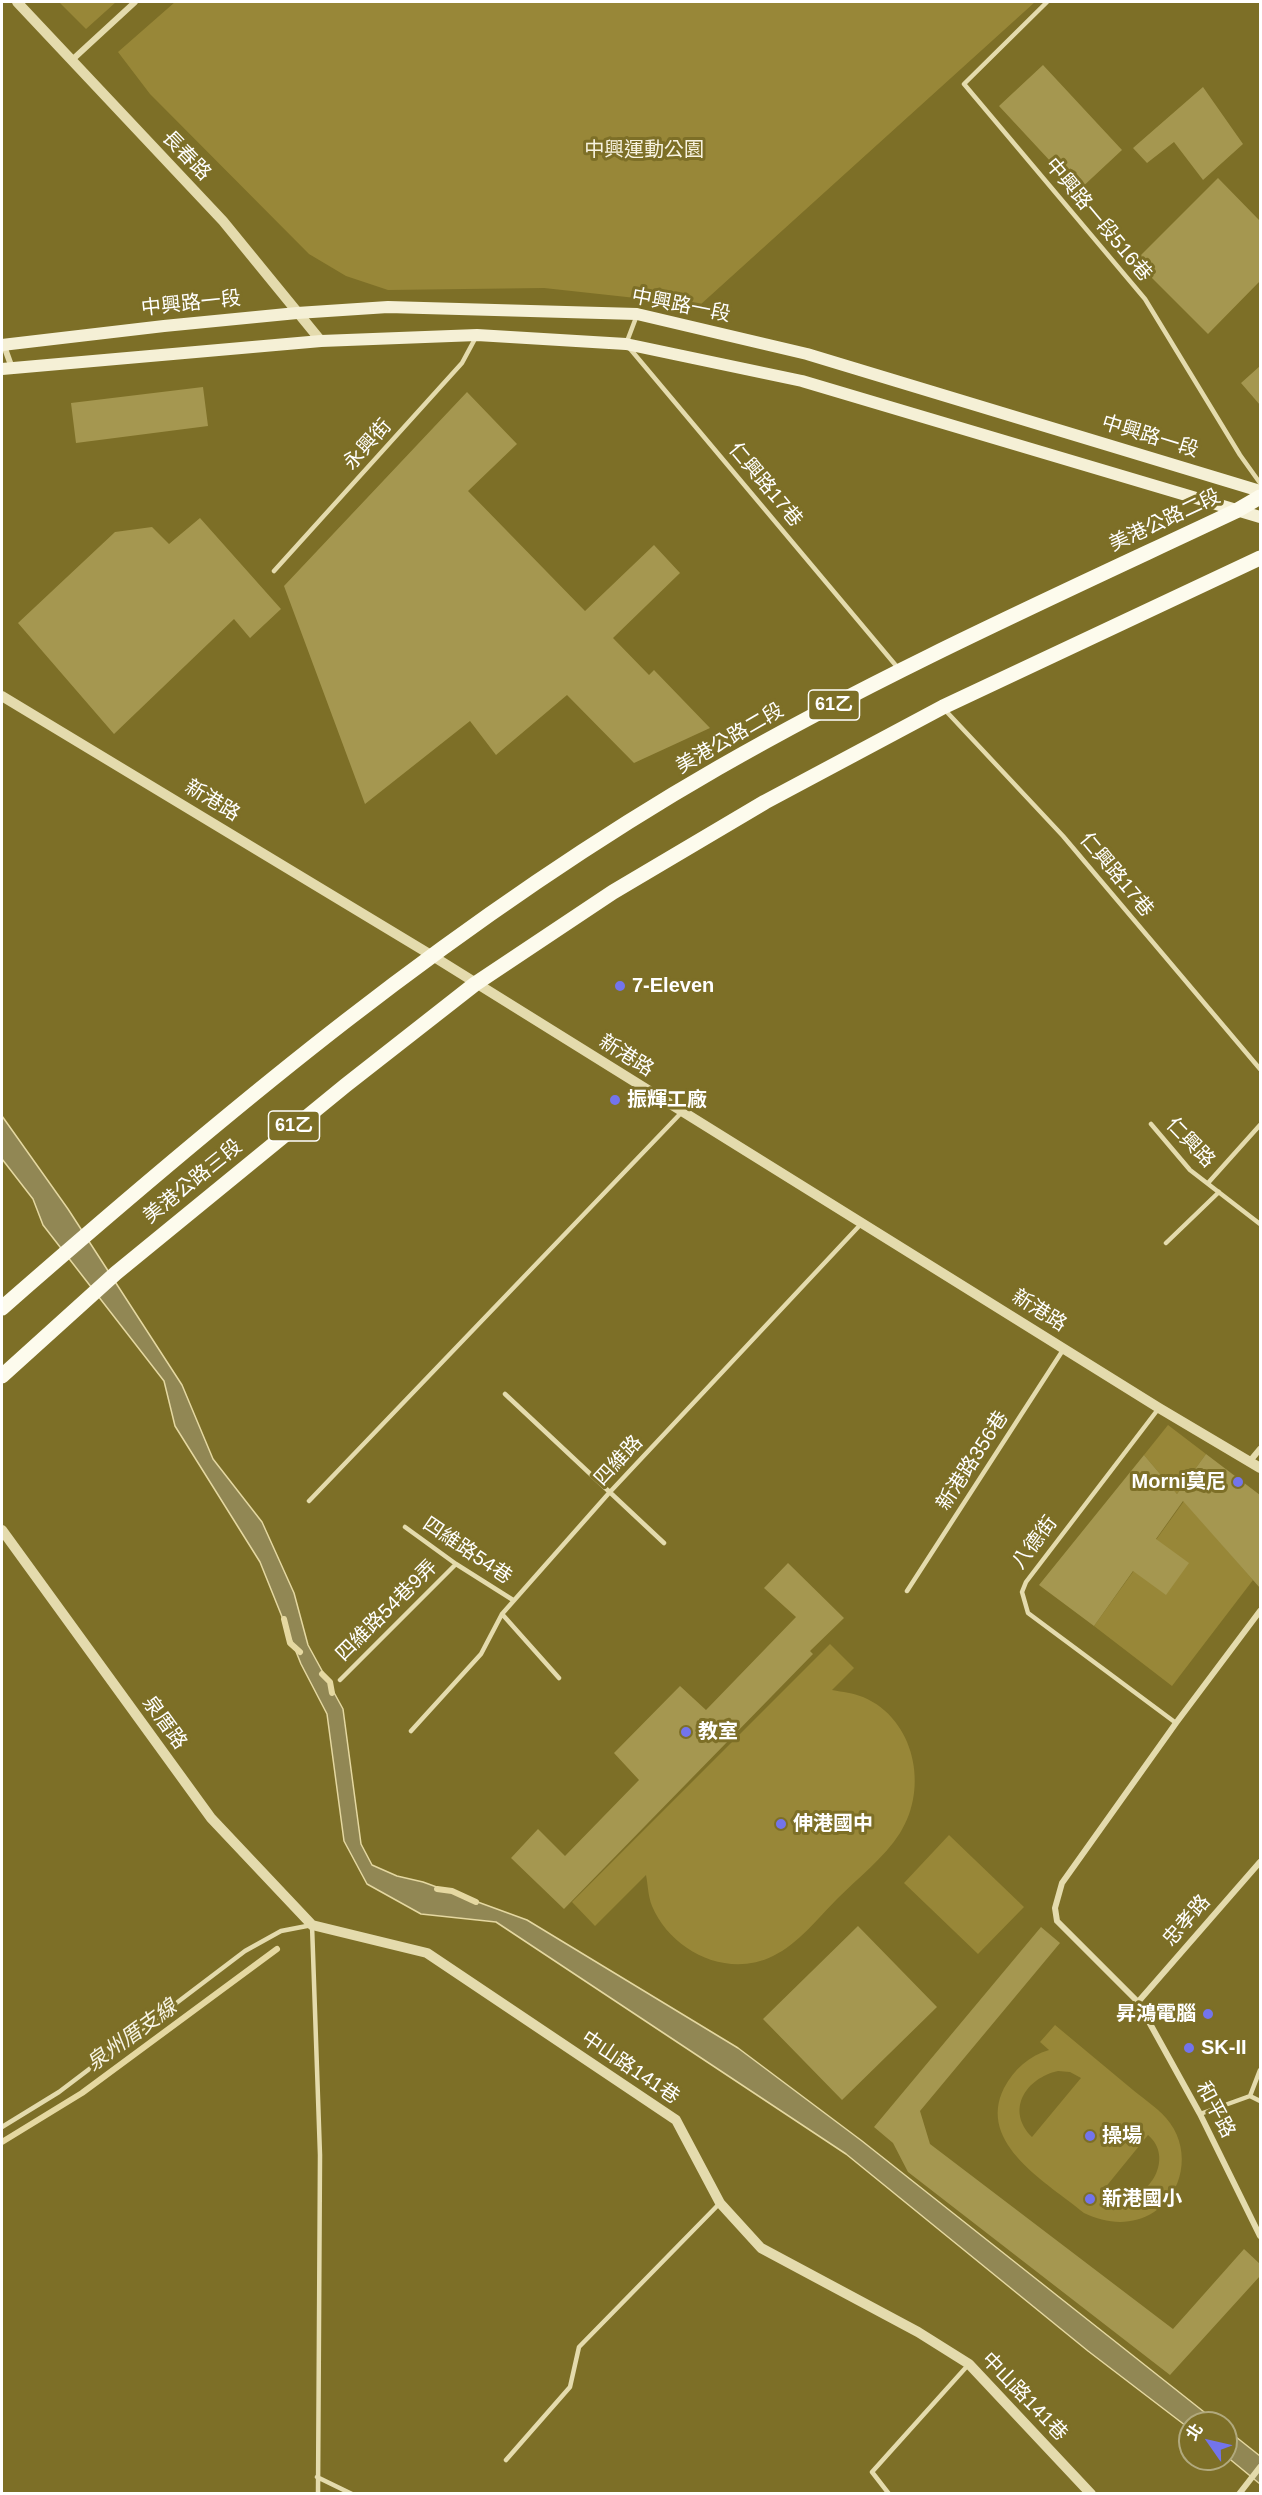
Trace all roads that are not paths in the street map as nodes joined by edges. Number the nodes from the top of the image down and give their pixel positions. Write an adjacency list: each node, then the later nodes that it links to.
1 (17, 2): 4 (street, 長春路)
2 (135, 2): 4 (street)
3 (1047, 2): 12 (lane, 中興路一段516巷)
4 (72, 60): 5 (street, 長春路)
5 (297, 312): 6 (main road, 中興路一段); 8 (street, 長春路); 9 (main road, 中興路一段)
6 (637, 314): 10 (lane); 13 (main road, 中興路一段)
7 (477, 336): 8 (main road); 10 (main road); 18 (lane, 永興街)
8 (321, 341): 11 (main road)
9 (2, 343): 11 (street)
10 (626, 344): 15 (main road); 19 (lane, 仁興路17巷)
11 (7, 369)
12 (1260, 483)
13 (1260, 490)
14 (1260, 497): 15 (main road, 美港公路二段 / 61乙)
15 (1236, 511): 16 (main road); 19 (main road, 美港公路二段 / 61乙)
16 (1260, 518)
17 (1260, 558): 21 (main road, 61乙)
18 (274, 571)
19 (900, 670): 22 (main road, 美港公路二段 / 61乙)
20 (2, 696): 22 (street, 新港路)
21 (943, 707): 23 (main road, 61乙); 24 (lane, 仁興路17巷)
22 (431, 955): 23 (street, 新港路); 33 (main road, 美港公路三段 / 61乙)
23 (475, 984): 25 (street, 新港路); 35 (main road, 美港公路三段 / 61乙)
24 (1260, 1069)
25 (682, 1112): 30 (street, 新港路); 42 (lane)
26 (1151, 1124): 28 (lane, 仁興路)
27 (1260, 1125): 28 (lane, 仁興路)
28 (1208, 1183): 29 (lane, 仁興路)
29 (1219, 1192): 31 (lane, 仁興路); 32 (lane)
30 (863, 1222): 34 (street, 新港路); 41 (lane, 四維路)
31 (1260, 1224)
32 (1166, 1243)
33 (2, 1308)
34 (1064, 1348): 37 (street, 新港路); 47 (lane, 新港路356巷)
35 (2, 1376)
36 (505, 1394): 41 (lane)
37 (1159, 1408): 39 (street, 新港路); 53 (lane, 八德街)
38 (1260, 1449): 39 (street)
39 (1250, 1461): 40 (street, 新港路)
40 (1260, 1468)
41 (609, 1493): 45 (lane); 48 (lane, 四維路)
42 (309, 1501)
43 (405, 1527): 46 (lane, 四維路54巷)
44 (2, 1530): 56 (street, 泉厝路)
45 (664, 1543)
46 (456, 1564): 48 (lane, 四維路54巷); 52 (lane, 四維路54巷9弄)
47 (907, 1591)
48 (513, 1600): 50 (lane, 四維路)
49 (1260, 1611): 53 (street)
50 (502, 1614): 51 (lane); 54 (lane, 四維路)
51 (559, 1677)
52 (340, 1680)
53 (1176, 1723): 57 (street, 和平路)
54 (411, 1731)
55 (1260, 1862): 57 (street, 忠孝路)
56 (312, 1925): 62 (lane); 63 (street, 中山路141巷); 68 (lane)
57 (1137, 2002): 61 (street, 和平路)
58 (1260, 2070): 59 (lane)
59 (1250, 2096): 60 (lane); 61 (lane)
60 (1260, 2101)
61 (1200, 2114): 64 (street, 和平路)
62 (2, 2127)
63 (720, 2203): 65 (street, 中山路141巷); 66 (lane)
64 (1260, 2236)
65 (969, 2364): 71 (lane); 72 (street, 中山路141巷)
66 (506, 2460)
67 (1260, 2467): 73 (street)
68 (317, 2477): 69 (lane); 70 (lane)
69 (318, 2493)
70 (352, 2493)
71 (890, 2493)
72 (1091, 2493)
73 (1239, 2493)

